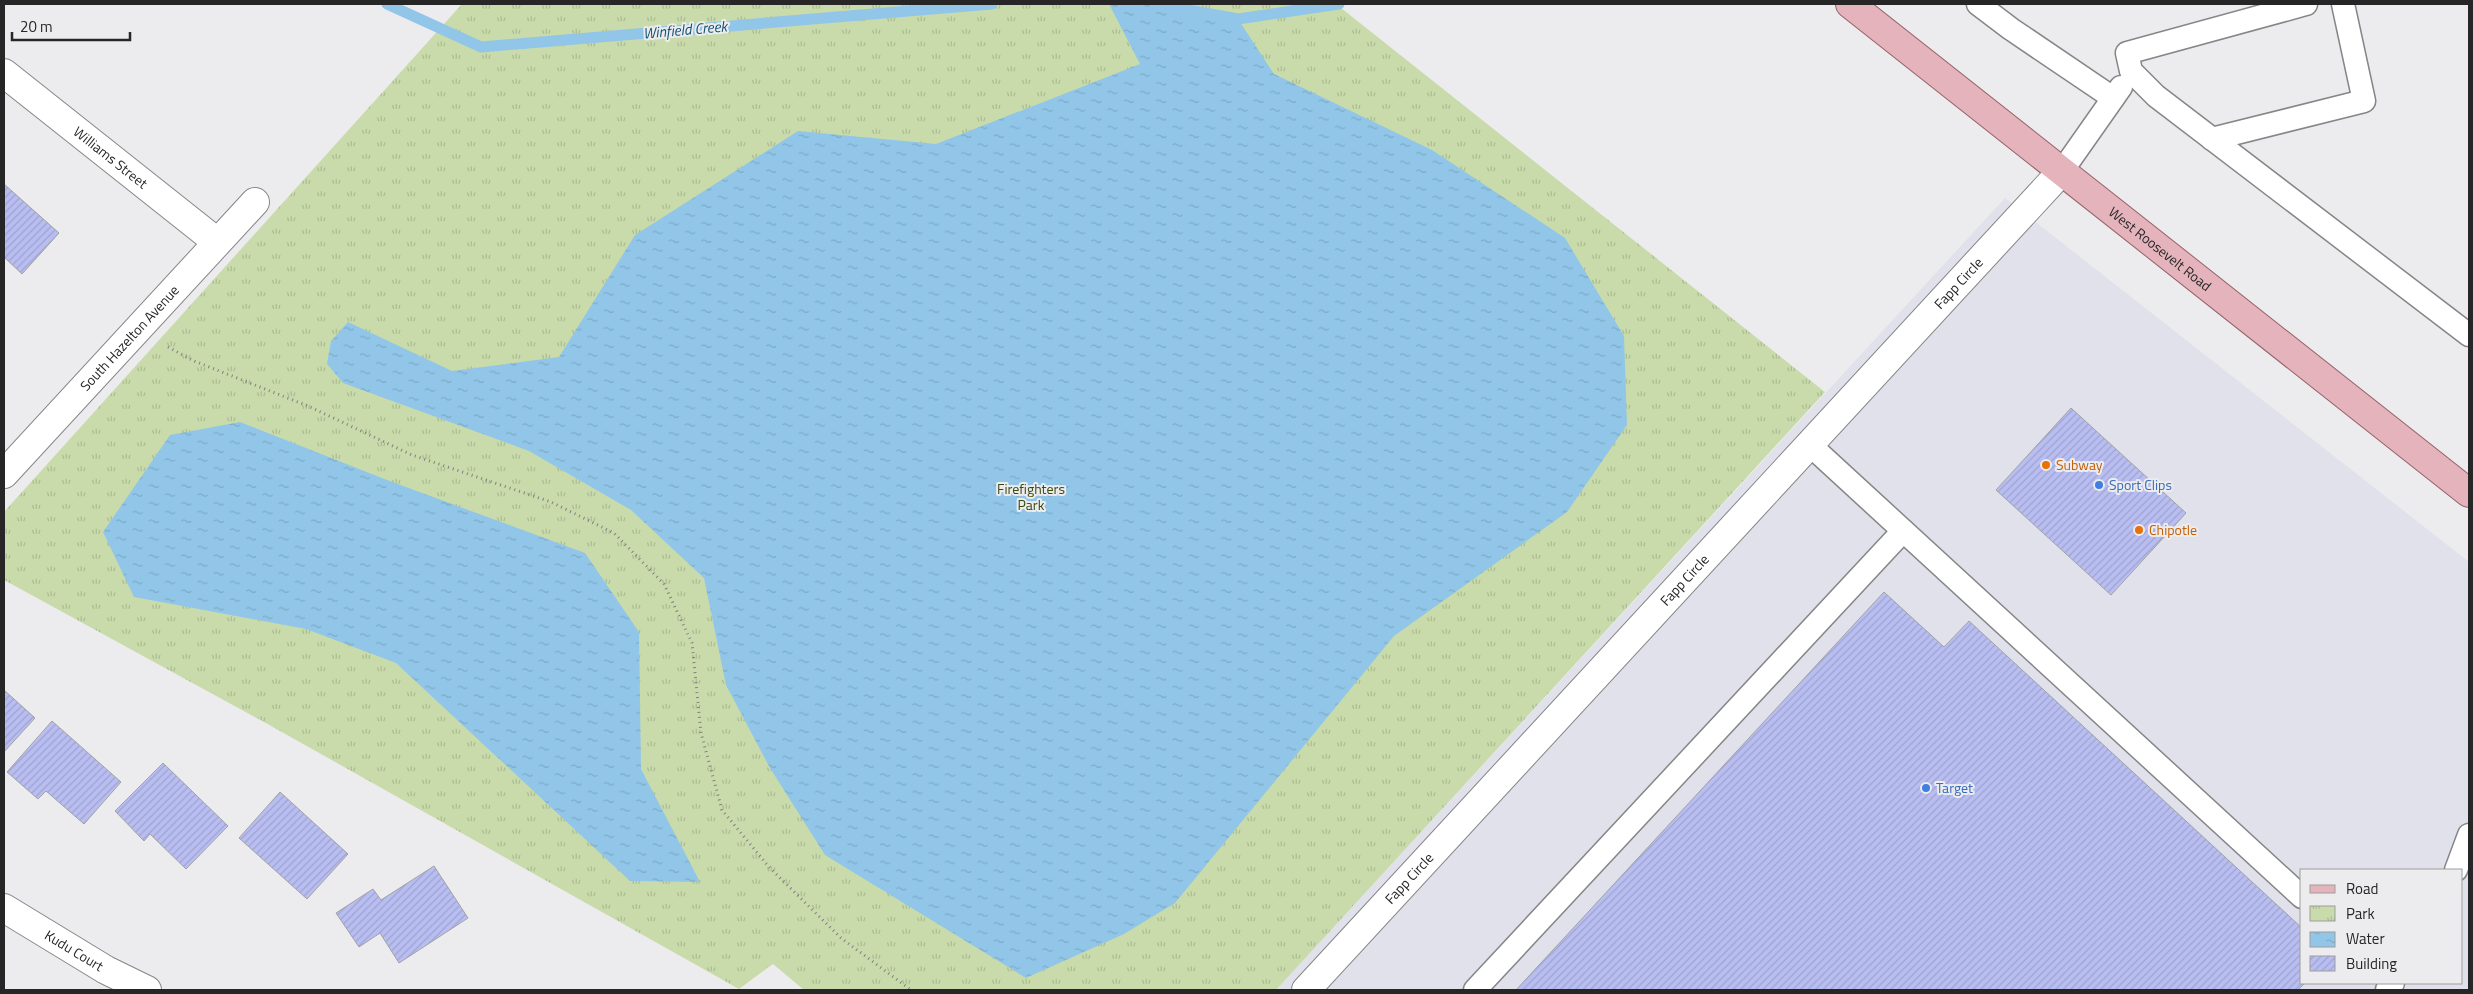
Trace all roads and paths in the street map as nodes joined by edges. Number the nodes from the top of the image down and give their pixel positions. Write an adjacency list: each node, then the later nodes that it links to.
1 (1850, 4): 9 (main road, West Roosevelt Road)
2 (1978, 4): 7 (lane)
3 (2306, 4): 5 (lane)
4 (2343, 4): 8 (lane)
5 (2132, 71): 7 (lane); 8 (lane)
6 (4, 72): 11 (street, Williams Street)
7 (2113, 98): 9 (lane)
8 (2212, 139): 13 (lane)
9 (2062, 171): 14 (street, Fapp Circle); 16 (main road, West Roosevelt Road)
10 (255, 202): 11 (street, South Hazelton Avenue)
11 (217, 242): 12 (street, South Hazelton Avenue)
12 (137, 329): 15 (street, South Hazelton Avenue); 23 (path)
13 (2469, 335)
14 (1810, 445): 17 (lane); 24 (street, Fapp Circle)
15 (4, 474)
16 (2469, 493)
17 (1903, 531): 20 (lane); 25 (lane)
18 (2469, 835): 19 (lane)
19 (2456, 869)
20 (2300, 895)
21 (4, 908): 22 (street, Kudu Court)
22 (147, 990)
23 (911, 990)
24 (1306, 990)
25 (1475, 990)

